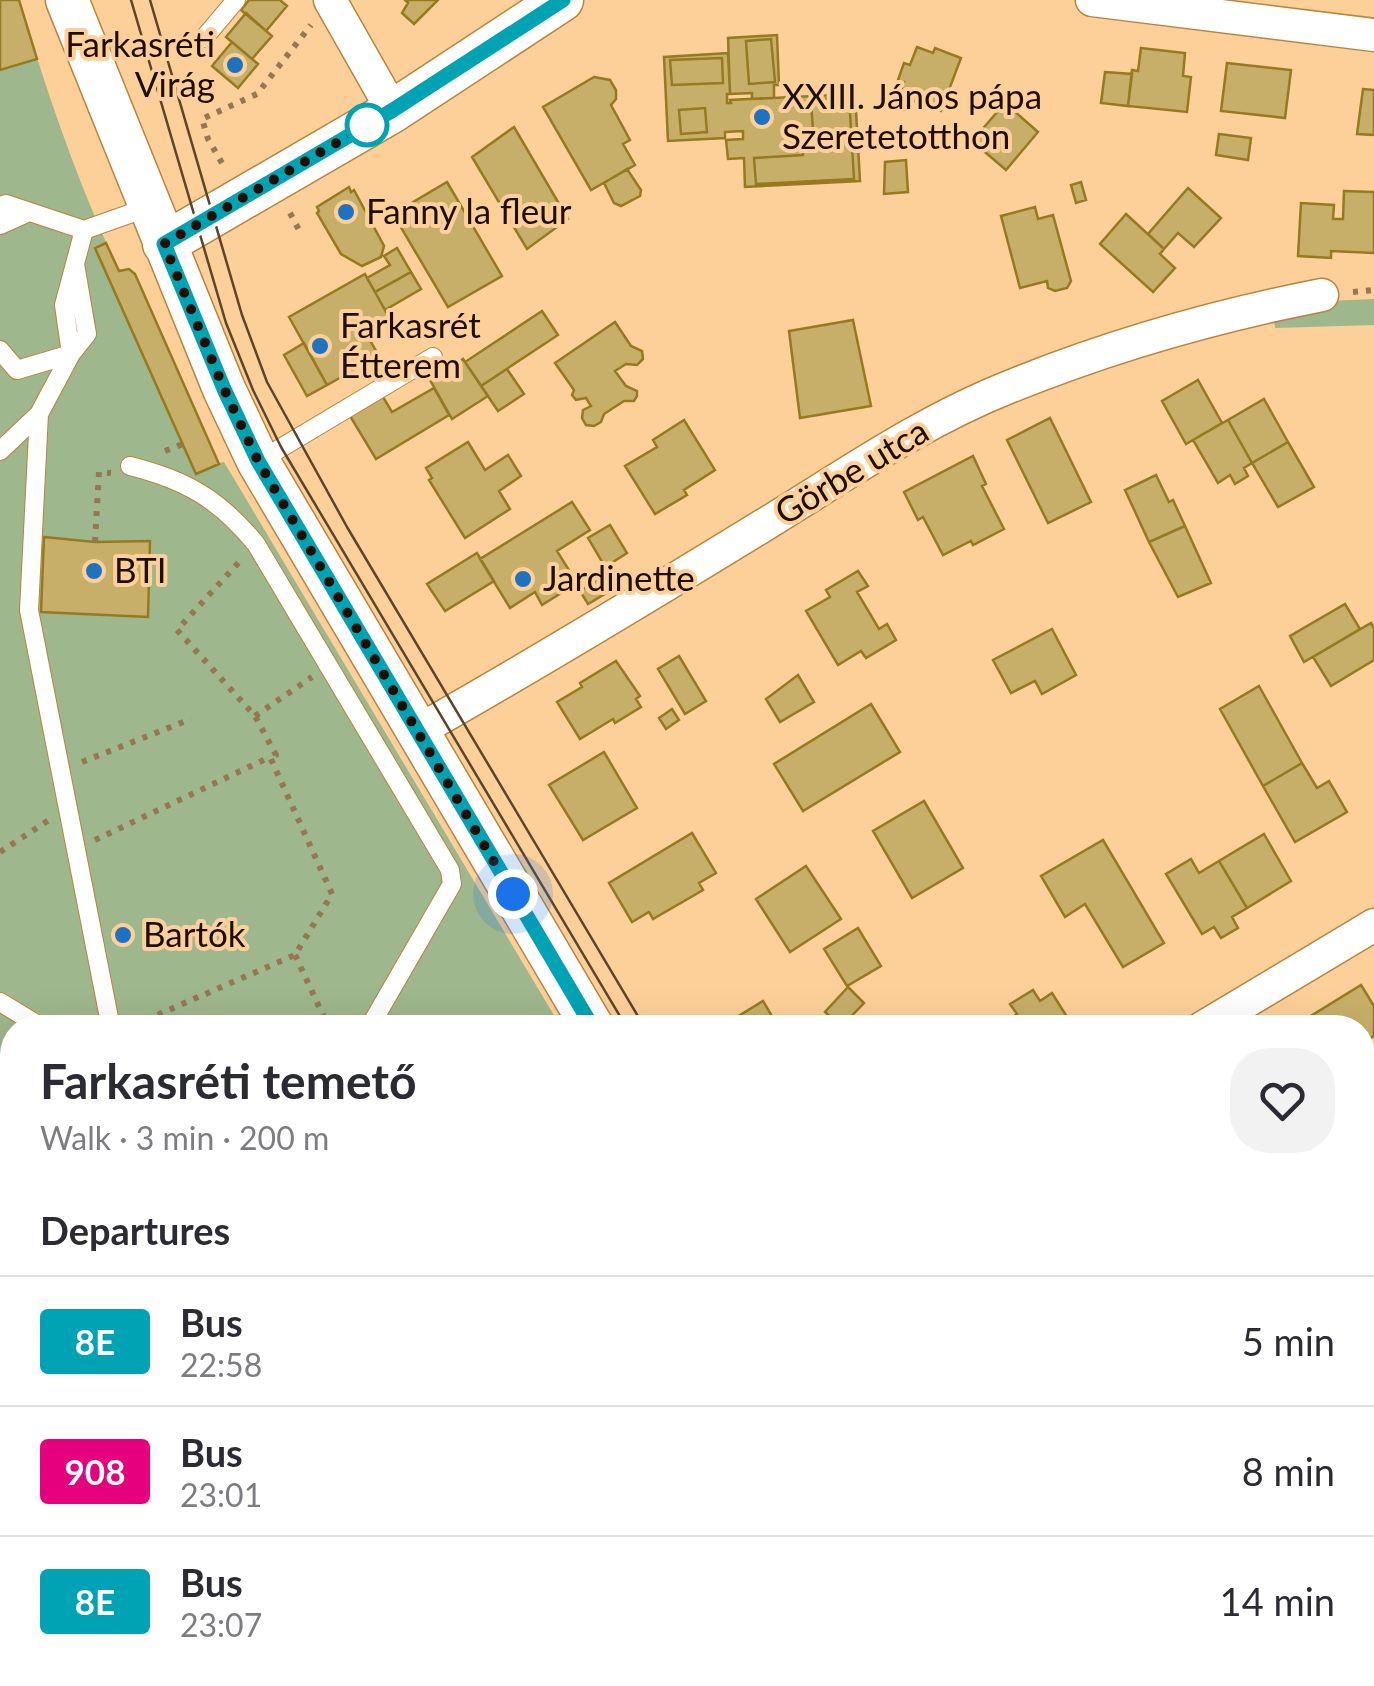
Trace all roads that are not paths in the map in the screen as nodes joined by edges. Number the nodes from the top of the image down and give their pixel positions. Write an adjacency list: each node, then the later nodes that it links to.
1 (68, 0): 12 (street)
2 (236, 0): 7 (lane)
3 (330, 0): 8 (street)
4 (562, 0): 8 (street)
5 (1092, 0): 6 (street)
6 (1374, 35)
7 (204, 38)
8 (393, 110): 12 (street)
9 (0, 206): 10 (lane)
10 (29, 212): 11 (lane); 13 (lane)
11 (0, 225)
12 (157, 225): 13 (lane); 20 (street)
13 (84, 230): 16 (lane)
14 (1322, 295): 22 (street, Görbe utca)
15 (0, 350): 16 (lane)
16 (71, 354): 18 (lane)
17 (434, 357): 20 (lane)
18 (39, 414): 19 (lane); 26 (lane)
19 (0, 451)
20 (258, 461): 22 (street)
21 (130, 466): 27 (lane)
22 (418, 731): 28 (street)
23 (1374, 925): 29 (street)
24 (0, 1002): 25 (lane)
25 (22, 1015)
26 (109, 1015)
27 (376, 1015)
28 (585, 1015)
29 (1224, 1015)

